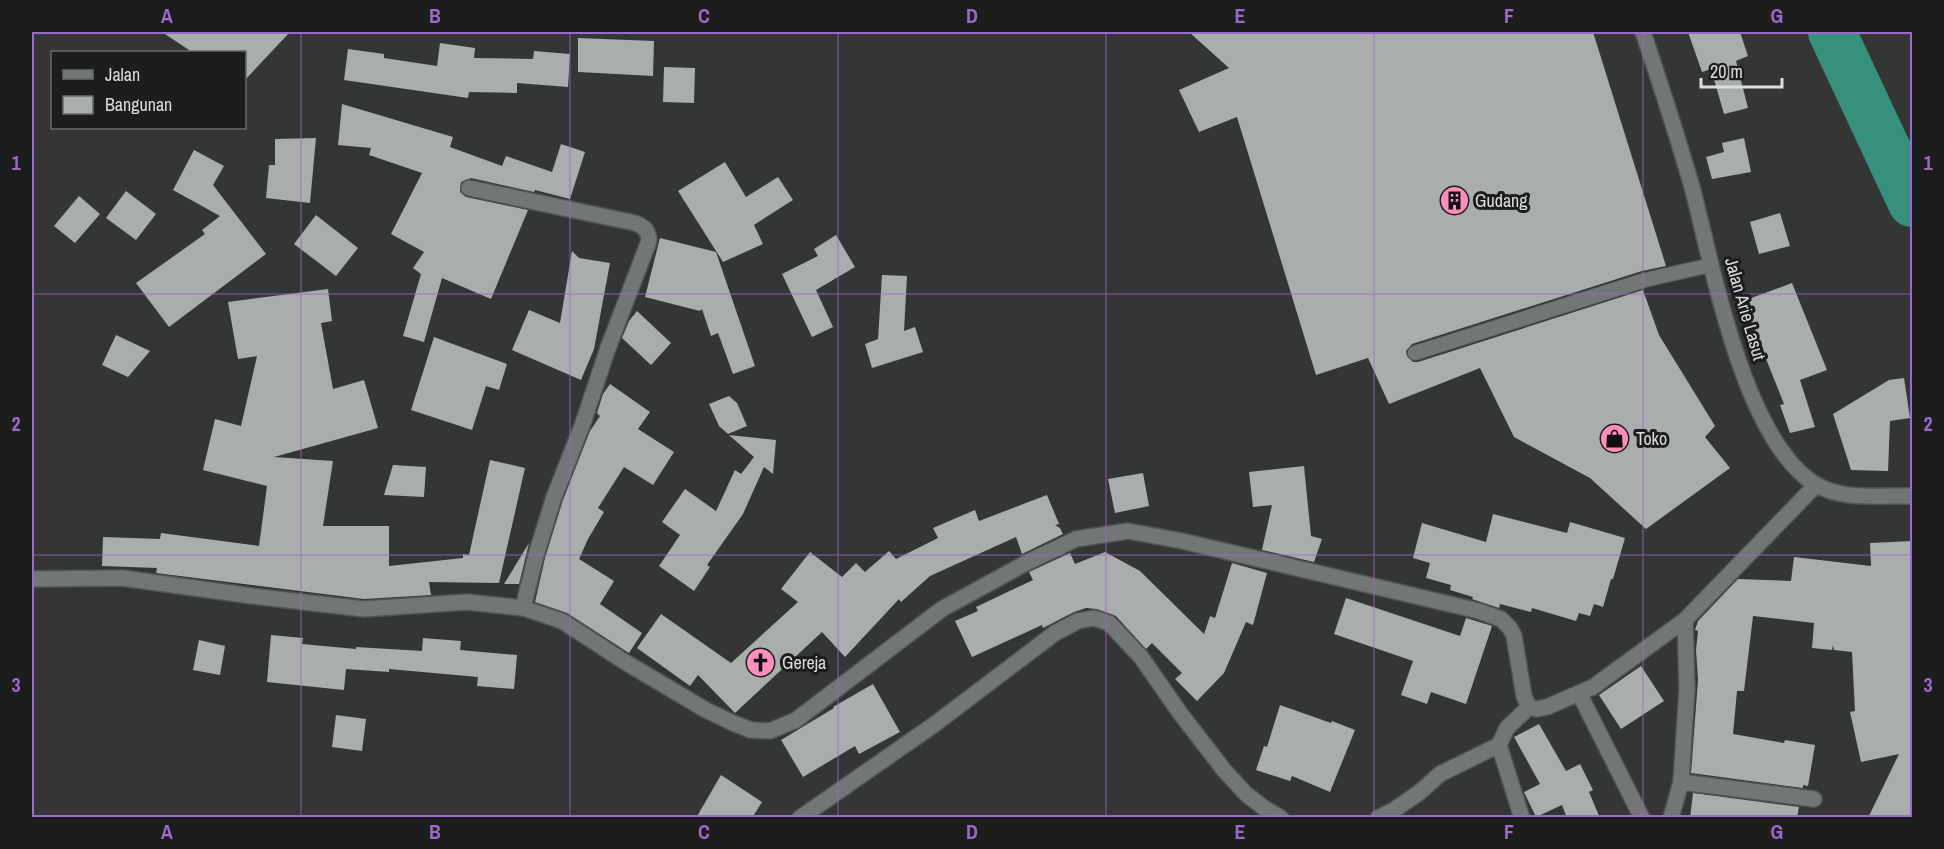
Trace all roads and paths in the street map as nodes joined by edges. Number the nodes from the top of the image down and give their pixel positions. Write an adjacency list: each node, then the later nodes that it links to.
1 (1643, 32): 3 (street, Jalan Arie Lasut)
2 (469, 188): 8 (street)
3 (1711, 265): 4 (lane); 5 (street, Jalan Arie Lasut)
4 (1416, 353)
5 (1816, 484): 6 (street, Jalan Arie Lasut); 9 (street)
6 (1912, 496)
7 (32, 579): 8 (street)
8 (523, 608): 11 (street)
9 (1684, 620): 10 (street); 13 (street)
10 (1579, 693): 11 (street); 19 (street)
11 (1529, 707): 12 (street)
12 (1499, 746): 17 (street); 18 (street)
13 (1681, 782): 14 (street); 20 (street)
14 (1814, 799)
15 (800, 818): 16 (street)
16 (1281, 818)
17 (1378, 818)
18 (1522, 818)
19 (1642, 818)
20 (1671, 818)

